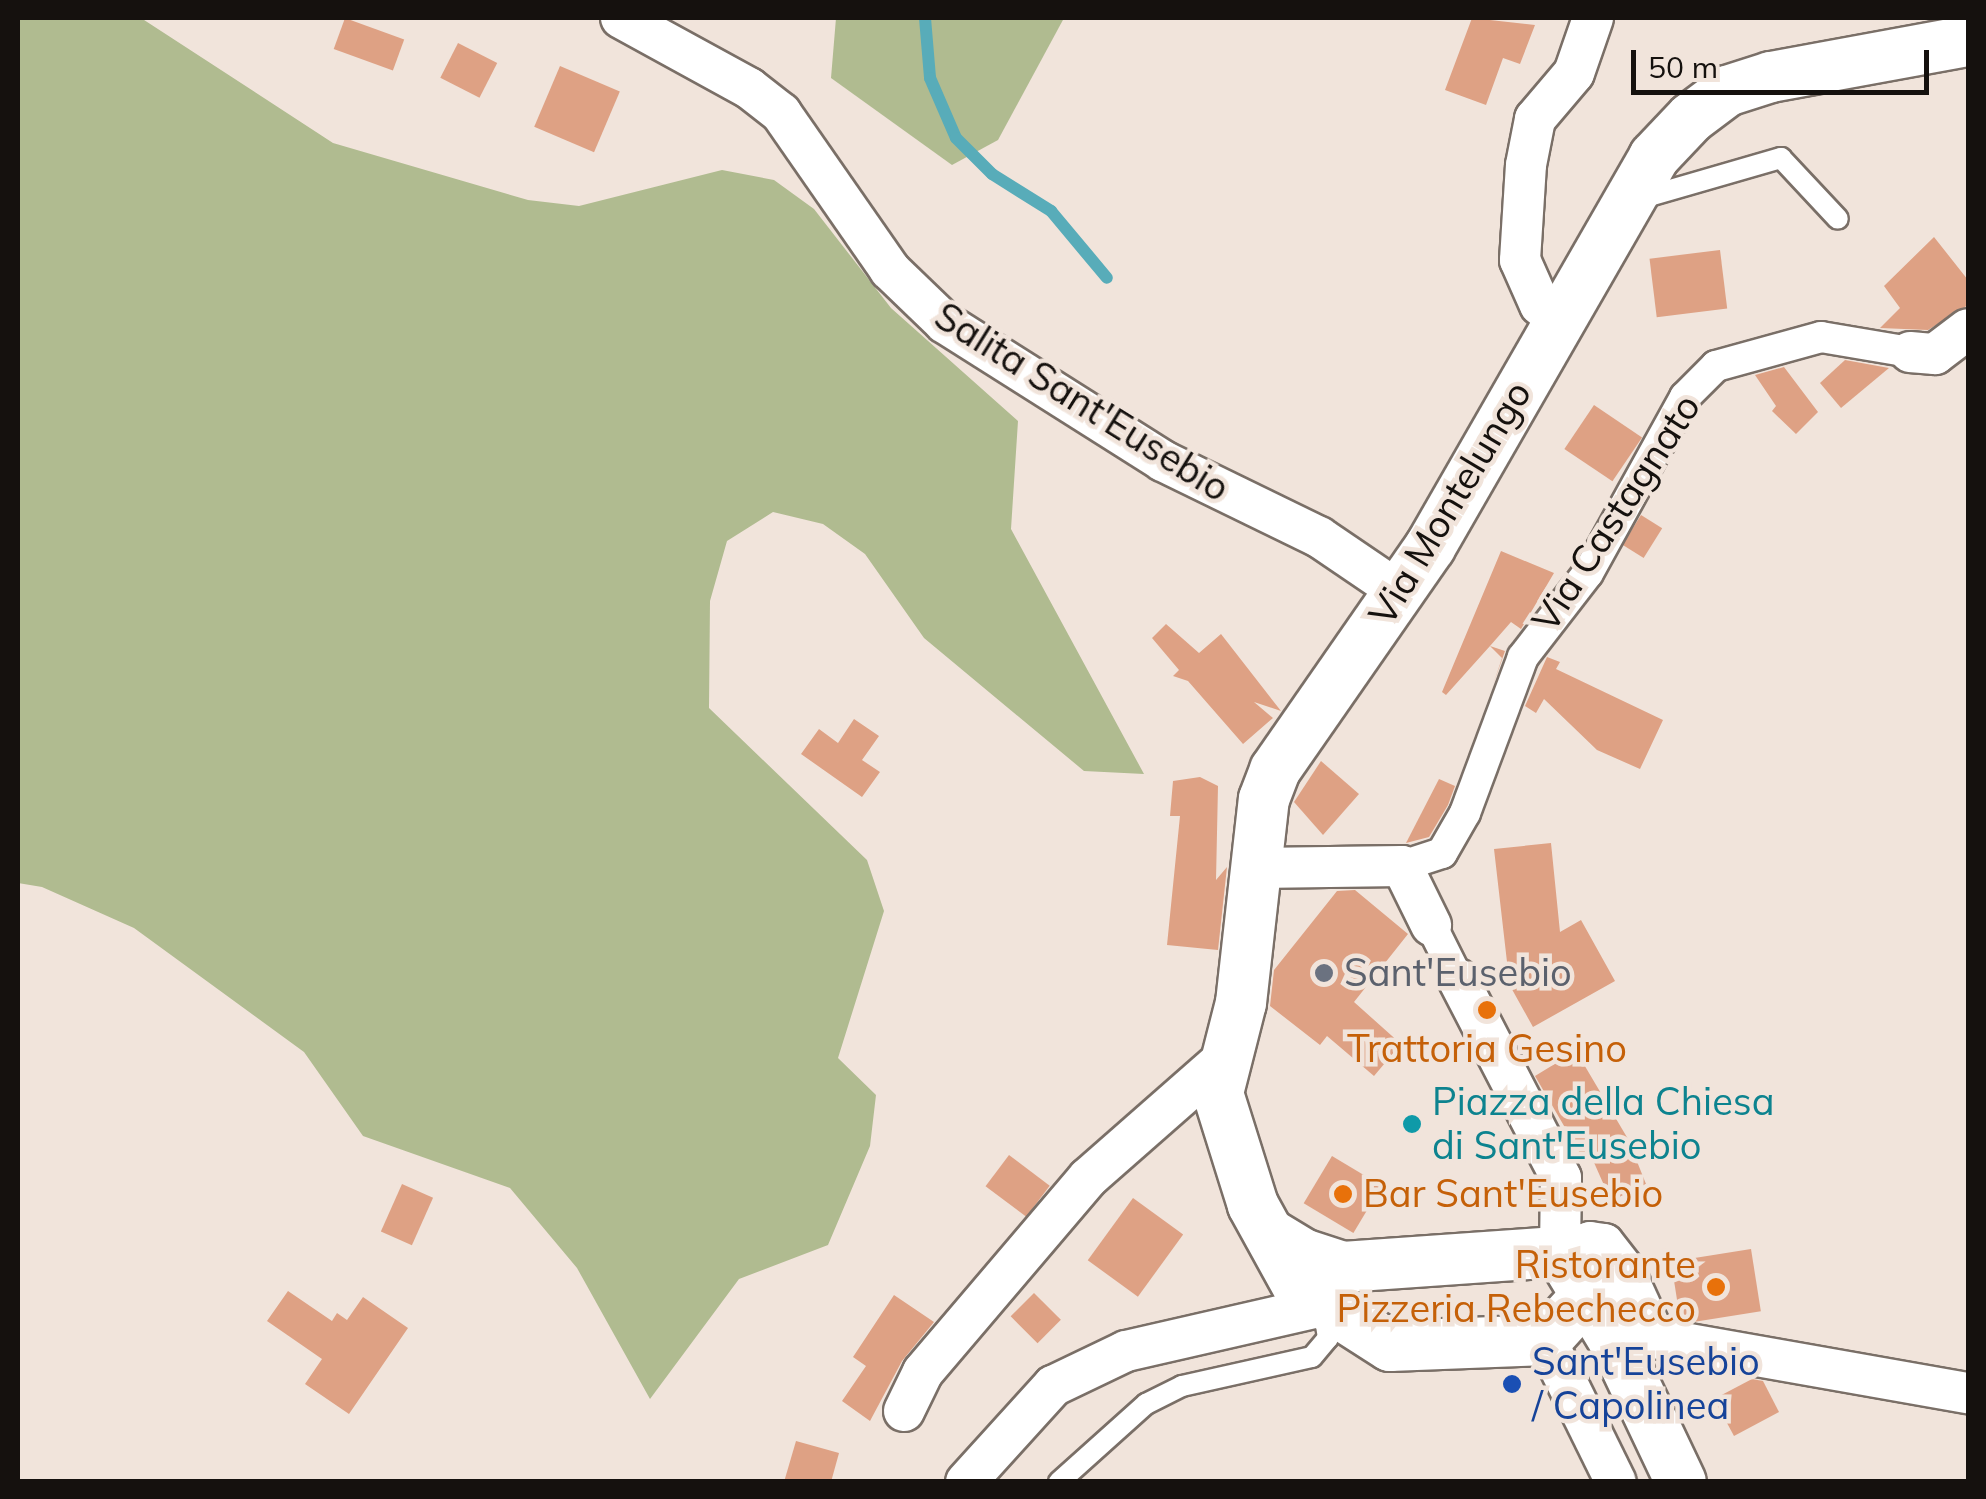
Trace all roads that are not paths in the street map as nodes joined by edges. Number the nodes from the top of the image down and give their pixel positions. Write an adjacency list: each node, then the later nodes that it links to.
1 (621, 18): 9 (street, Salita Sant'Eusebio)
2 (1592, 18): 6 (street)
3 (1968, 41): 4 (street, Via Montelungo)
4 (1628, 201): 5 (lane); 6 (street, Via Montelungo)
5 (1838, 219)
6 (1558, 321): 9 (street, Via Montelungo)
7 (1968, 329): 8 (street, Via Castagnato)
8 (1910, 352): 10 (street, Via Castagnato)
9 (1400, 592): 11 (street, Via Montelungo)
10 (1402, 866): 11 (street); 12 (street)
11 (1256, 868): 14 (street)
12 (1431, 925): 13 (street)
13 (1458, 979): 16 (street)
14 (1228, 1054): 15 (street); 22 (street)
15 (1270, 1234): 17 (street); 19 (street)
16 (1560, 1252): 17 (street); 18 (street); 21 (street)
17 (1387, 1266): 19 (street)
18 (1592, 1304): 20 (street); 26 (street)
19 (1323, 1306): 20 (street); 23 (street); 24 (lane)
20 (1546, 1340): 25 (street)
21 (1968, 1393)
22 (904, 1411)
23 (966, 1482)
24 (1059, 1482)
25 (1616, 1482)
26 (1681, 1482)

